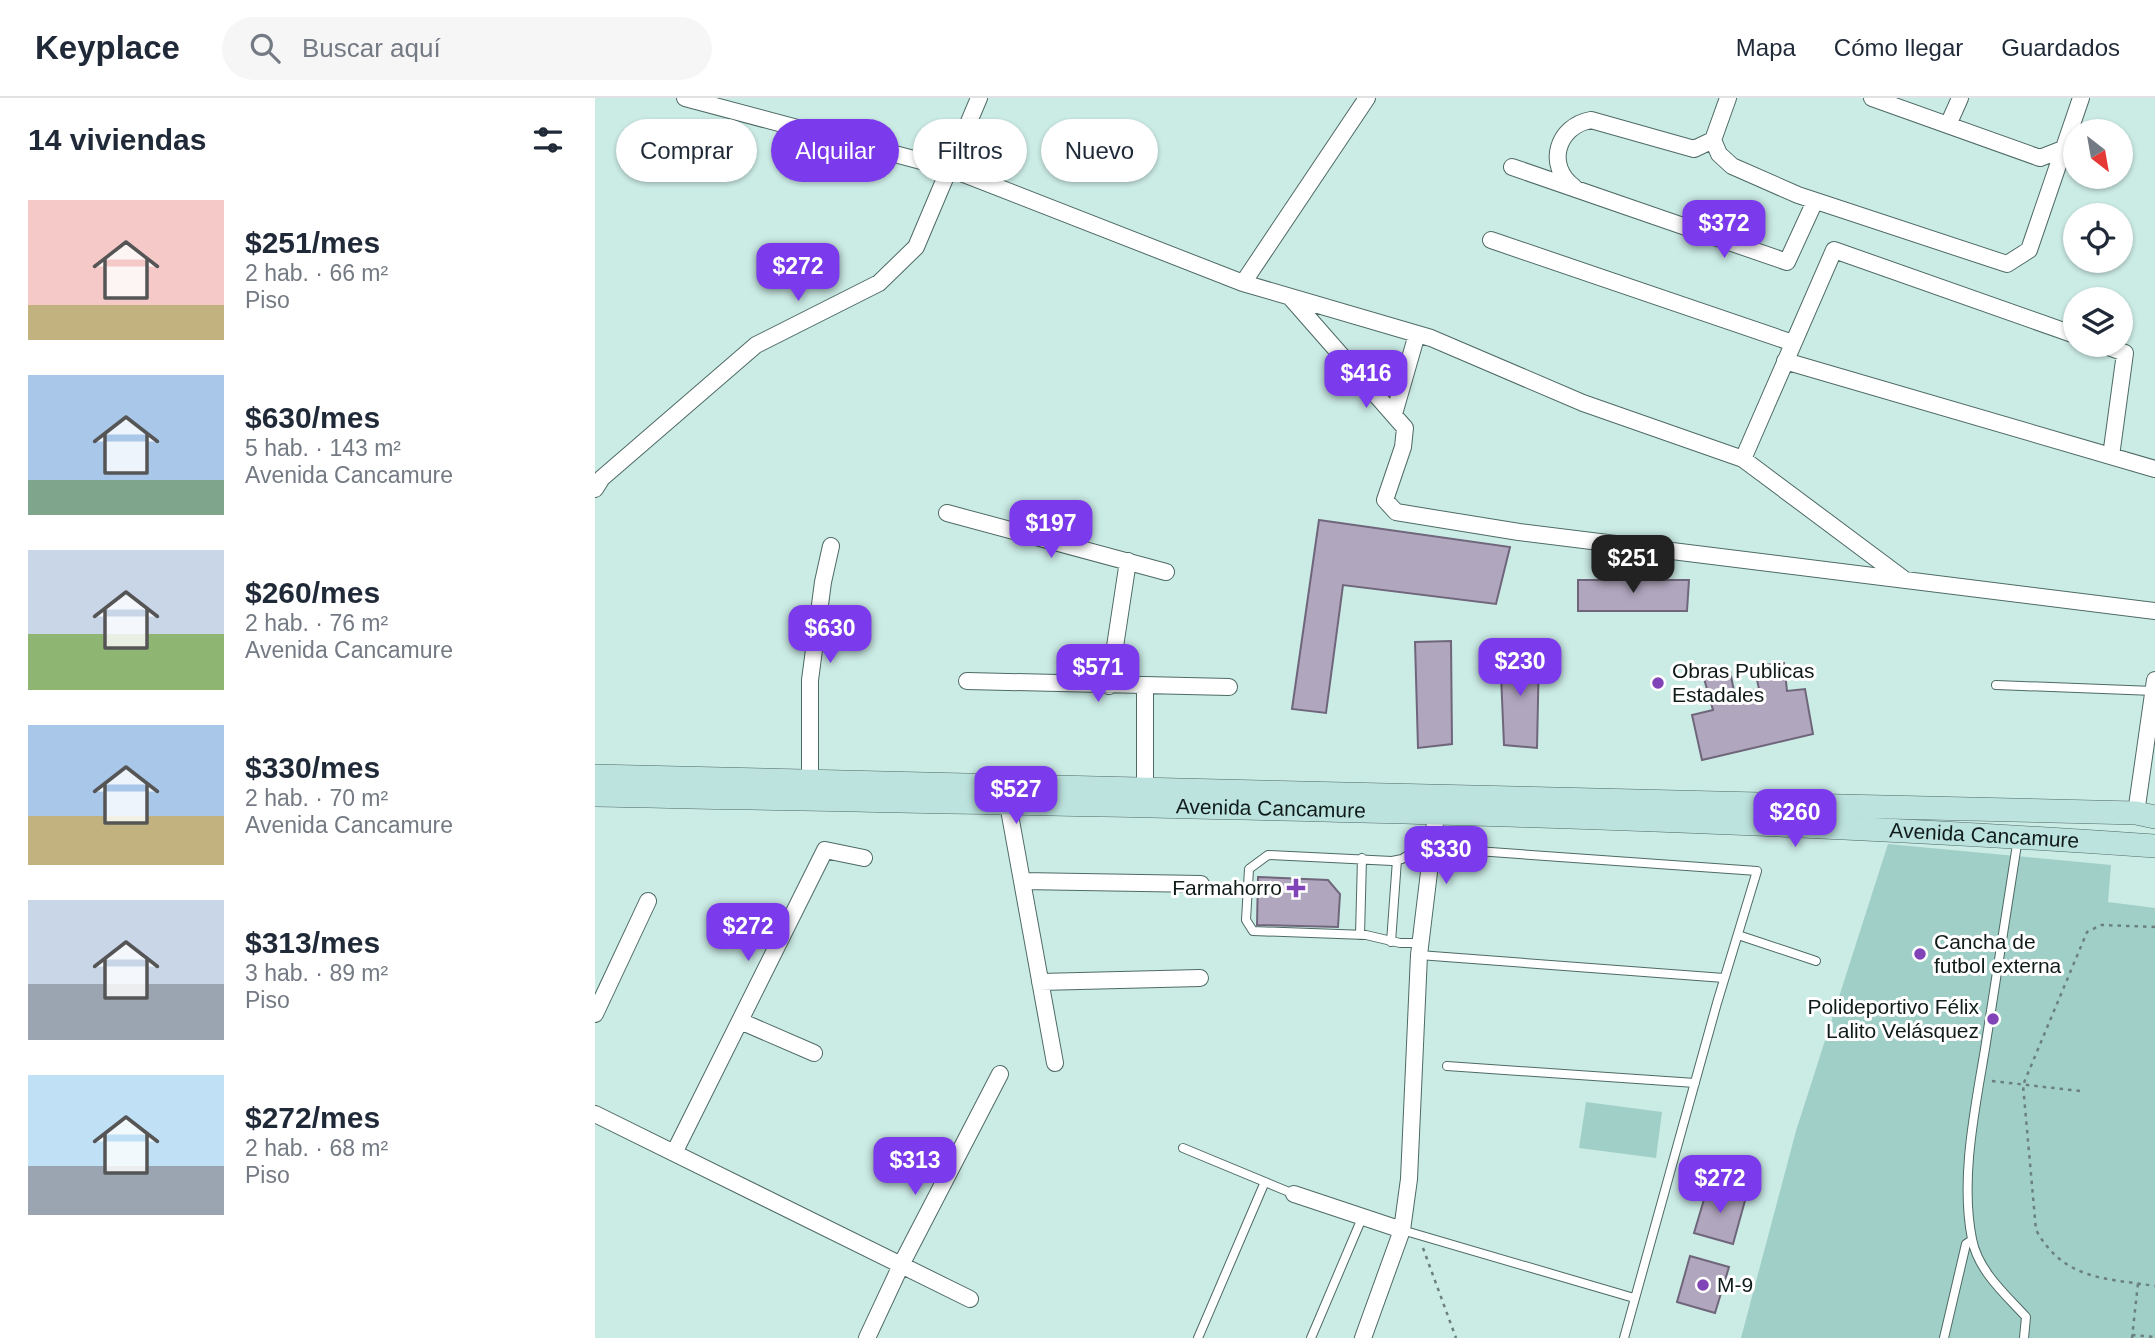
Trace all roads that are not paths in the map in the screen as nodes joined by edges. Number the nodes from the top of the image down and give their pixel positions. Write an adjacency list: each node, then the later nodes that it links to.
1 (685, 98): 14 (street)
2 (979, 98): 8 (street)
3 (1367, 98): 22 (street)
4 (1728, 98): 11 (street)
5 (1872, 98): 10 (street)
6 (1960, 98): 10 (street)
7 (2081, 98): 9 (street)
8 (971, 119)
9 (2074, 119)
10 (1948, 125): 13 (street)
11 (1713, 140): 19 (street); 20 (street)
12 (2063, 149): 13 (street); 16 (street)
13 (2040, 158): 16 (street)
14 (913, 159)
15 (1513, 167): 19 (street)
16 (2053, 180): 20 (street)
17 (945, 182): 33 (street)
18 (984, 182): 22 (street)
19 (1584, 194): 20 (street)
20 (1815, 201)
21 (1491, 240): 26 (street)
22 (1243, 284): 23 (street)
23 (1290, 297): 25 (street); 29 (street)
24 (2063, 331): 26 (street)
25 (1417, 334): 29 (street); 31 (street)
26 (1793, 342): 28 (street)
27 (2124, 357): 30 (street)
28 (1785, 361): 30 (street); 31 (street)
29 (1394, 414): 38 (street)
30 (2111, 456): 32 (street)
31 (1743, 459): 38 (street)
32 (2155, 469)
33 (595, 489)
34 (947, 513): 36 (street)
35 (831, 546): 47 (street)
36 (1128, 561): 37 (street); 43 (street)
37 (1165, 572)
38 (1905, 580): 39 (street)
39 (2155, 611)
40 (967, 681): 43 (street)
41 (1996, 685): 42 (lane)
42 (2154, 685): 53 (street)
43 (1109, 686): 44 (street)
44 (1145, 687): 45 (street); 48 (street)
45 (1229, 687)
46 (595, 776): 47 (main road, Avenida Cancamure)
47 (810, 782): 48 (main road, Avenida Cancamure)
48 (1145, 789): 51 (main road, Avenida Cancamure)
49 (595, 795): 50 (main road, Avenida Cancamure)
50 (1008, 804): 51 (main road, Avenida Cancamure); 60 (street)
51 (1437, 805): 52 (main road, Avenida Cancamure); 54 (main road, Avenida Cancamure); 56 (street)
52 (2020, 811): 53 (main road, Avenida Cancamure); 54 (street)
53 (2145, 815)
54 (2018, 836): 55 (main road, Avenida Cancamure); 85 (lane)
55 (2155, 846)
56 (1433, 849): 59 (lane); 63 (lane); 66 (street)
57 (864, 858): 72 (street)
58 (1362, 858): 59 (lane); 64 (lane); 64 (lane)
59 (1397, 860): 65 (lane)
60 (1022, 881): 61 (street); 70 (street)
61 (1201, 884)
62 (648, 901): 71 (street)
63 (1738, 934): 67 (lane); 69 (lane)
64 (1360, 935): 65 (lane)
65 (1391, 942): 66 (lane)
66 (1420, 949): 69 (lane); 84 (street)
67 (1816, 961)
68 (1199, 978): 70 (street)
69 (1724, 978): 77 (lane)
70 (1040, 982): 74 (street)
71 (595, 1014)
72 (740, 1021): 73 (street); 80 (street)
73 (814, 1053)
74 (1055, 1063)
75 (1447, 1066): 77 (lane)
76 (1000, 1074): 86 (street)
77 (1695, 1083): 87 (lane)
78 (595, 1114): 80 (street)
79 (1183, 1148): 81 (lane)
80 (675, 1151): 86 (street)
81 (1264, 1184): 82 (lane); 90 (lane)
82 (1294, 1194): 83 (street)
83 (1361, 1219): 84 (street); 91 (lane)
84 (1402, 1230): 87 (lane); 92 (street)
85 (1972, 1240): 94 (lane); 95 (lane)
86 (902, 1263): 88 (street); 89 (street)
87 (1634, 1298): 93 (lane)
88 (970, 1299)
89 (867, 1338)
90 (1198, 1338)
91 (1311, 1338)
92 (1363, 1338)
93 (1624, 1338)
94 (1944, 1338)
95 (2024, 1338)

